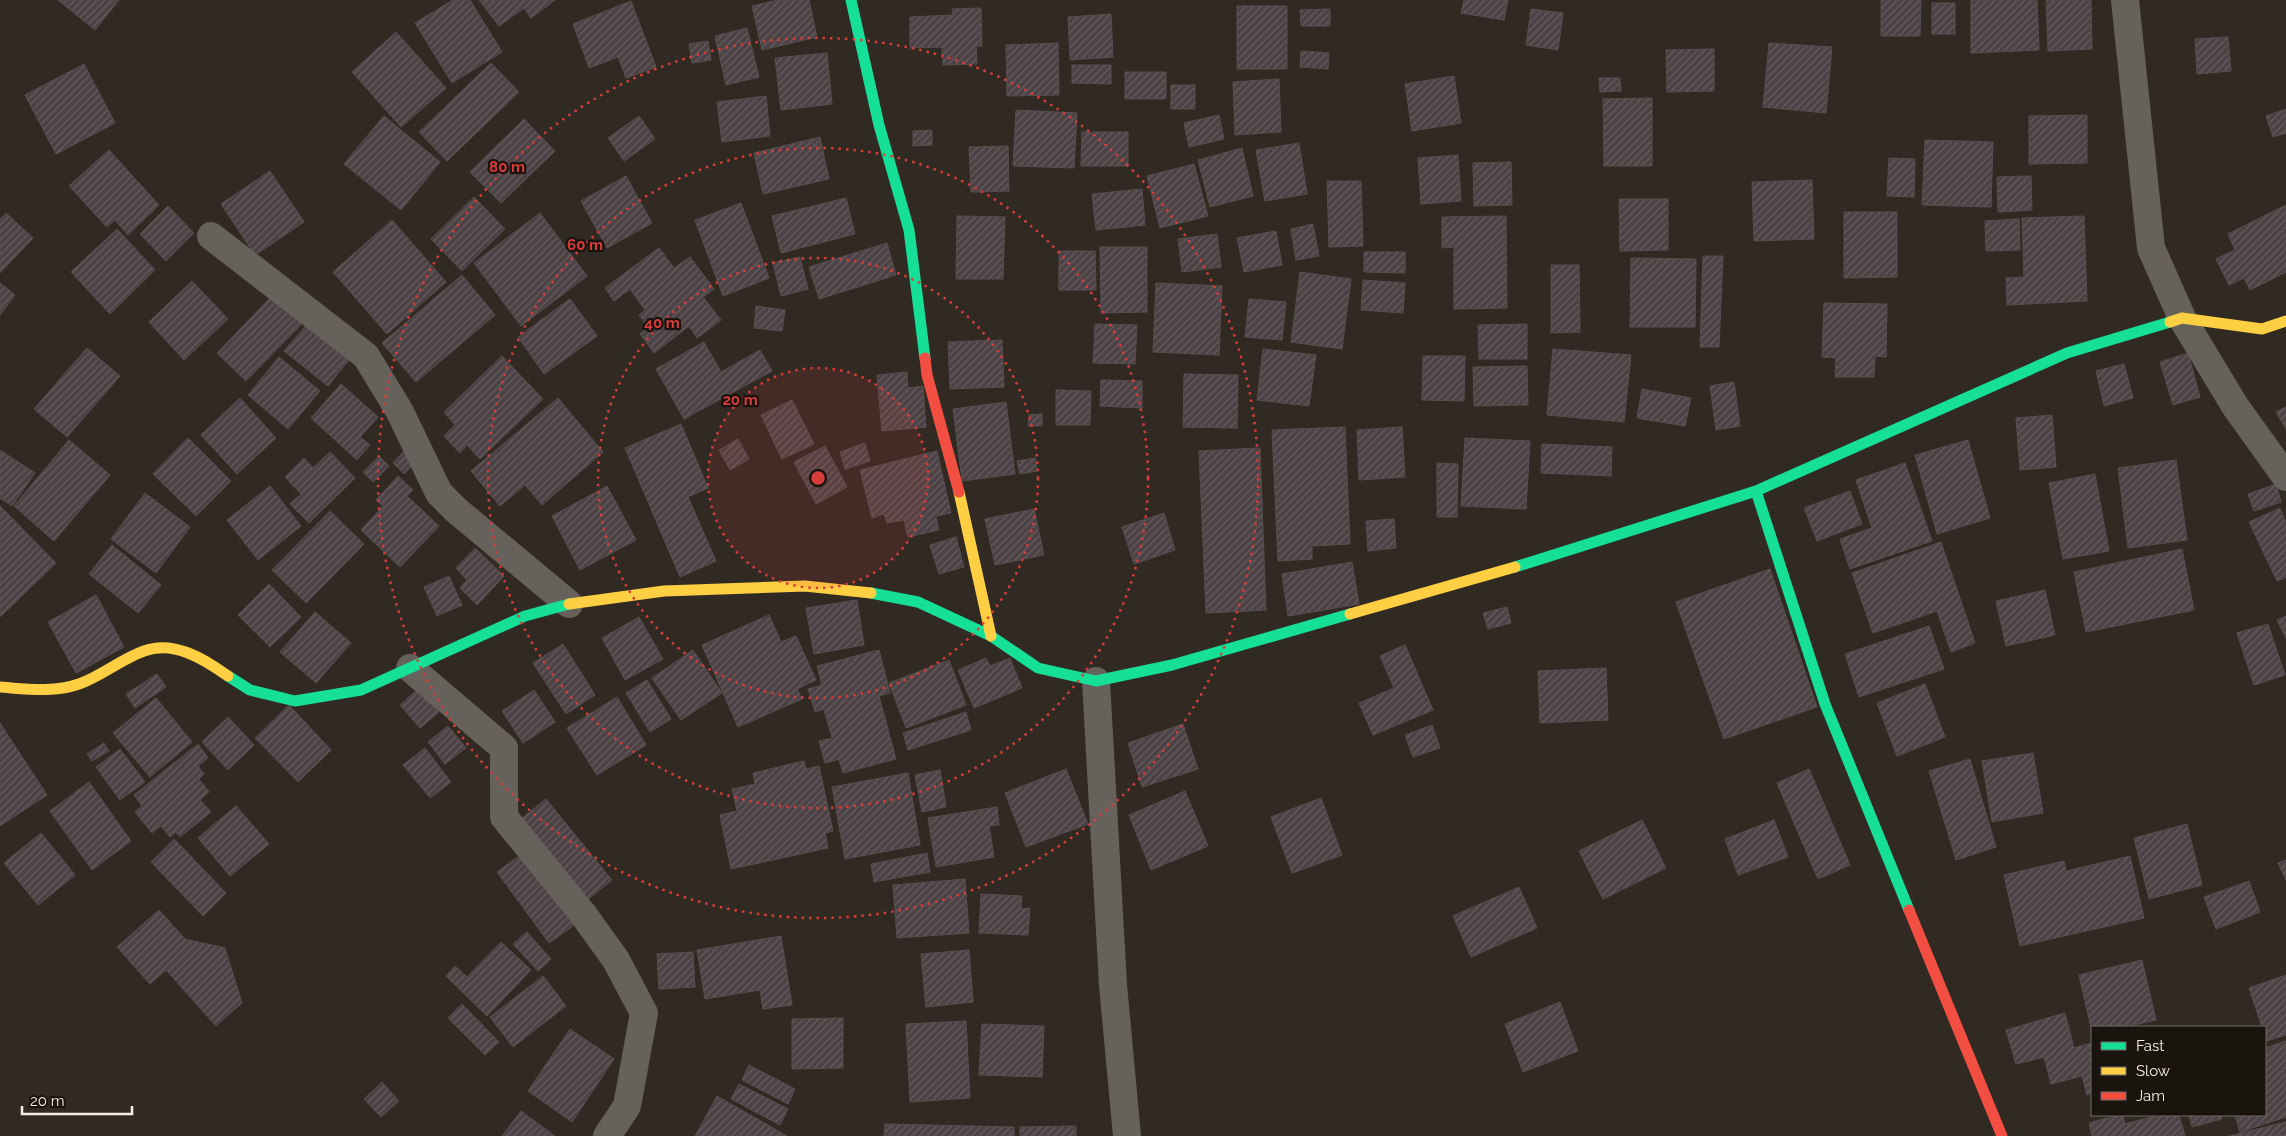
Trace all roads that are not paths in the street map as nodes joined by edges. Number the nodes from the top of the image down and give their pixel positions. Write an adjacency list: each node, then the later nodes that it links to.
1 (851, 0): 9 (street)
2 (2125, 0): 4 (street)
3 (211, 236): 8 (street)
4 (2182, 318): 5 (street); 6 (street); 7 (street)
5 (2286, 321)
6 (2286, 477)
7 (1756, 491): 11 (street); 15 (street)
8 (569, 604): 9 (street); 10 (street)
9 (991, 636): 11 (street)
10 (410, 668): 12 (street); 13 (street)
11 (1096, 681): 14 (street)
12 (0, 687)
13 (608, 1136)
14 (1127, 1136)
15 (2002, 1136)

